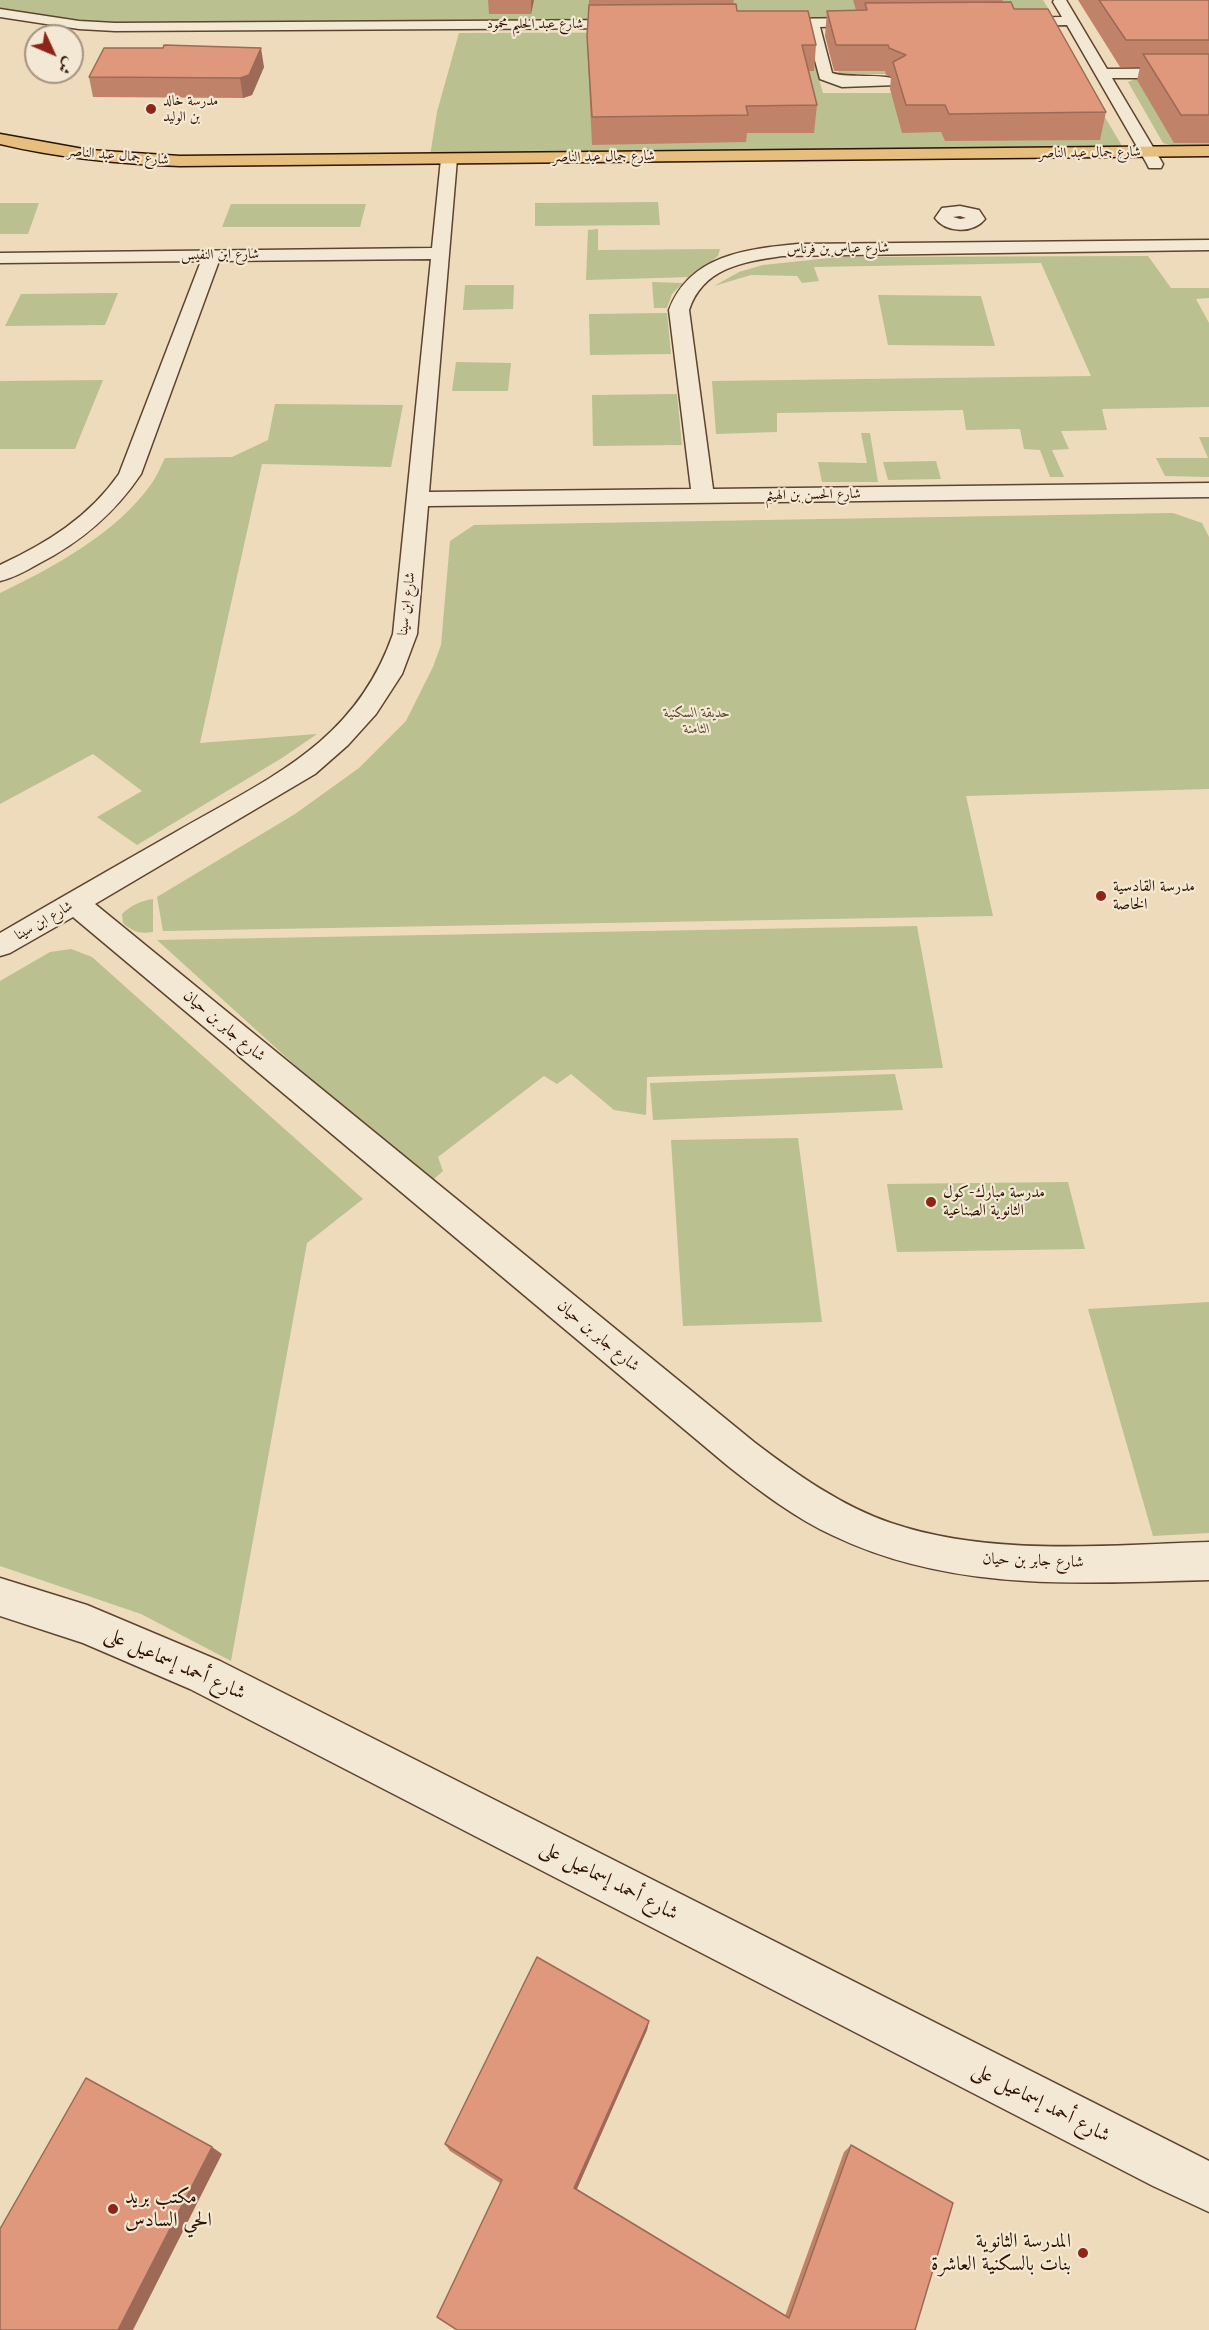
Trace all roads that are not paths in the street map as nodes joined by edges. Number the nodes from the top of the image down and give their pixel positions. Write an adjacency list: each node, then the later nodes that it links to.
1 (1059, 0): 3 (street)
2 (0, 13): 8 (street, شارع عبد الحليم محمود)
3 (1071, 21): 5 (street); 10 (street)
4 (883, 22): 7 (street)
5 (1000, 22)
6 (753, 23): 7 (street)
7 (812, 23): 11 (street)
8 (645, 24)
9 (1209, 73): 10 (street)
10 (1102, 74): 15 (street)
11 (892, 82)
12 (0, 139): 17 (main road, شارع جمال عبد الناصر)
13 (1209, 151): 15 (main road, شارع جمال عبد الناصر)
14 (0, 155): 17 (main road, شارع جمال عبد الناصر)
15 (1151, 158): 16 (main road, شارع جمال عبد الناصر); 17 (main road, شارع جمال عبد الناصر)
16 (1209, 163)
17 (449, 164): 19 (street, شارع ابن سينا)
18 (1209, 244): 23 (street, شارع عباس بن فرناس)
19 (441, 253): 20 (street, شارع ابن النفيس); 24 (street, شارع ابن سينا)
20 (212, 255): 21 (street, شارع ابن النفيس); 25 (street)
21 (0, 258)
22 (1209, 490): 23 (street, شارع الحسن بن الهيثم)
23 (703, 496): 24 (street, شارع الحسن بن الهيثم)
24 (418, 500): 26 (street, شارع ابن سينا)
25 (0, 574)
26 (75, 903): 27 (street, شارع ابن سينا); 28 (street, شارع جابر بن حيان)
27 (0, 946)
28 (1209, 1561)
29 (0, 1597): 30 (street, شارع أحمد إسماعيل على)
30 (1209, 2187)

